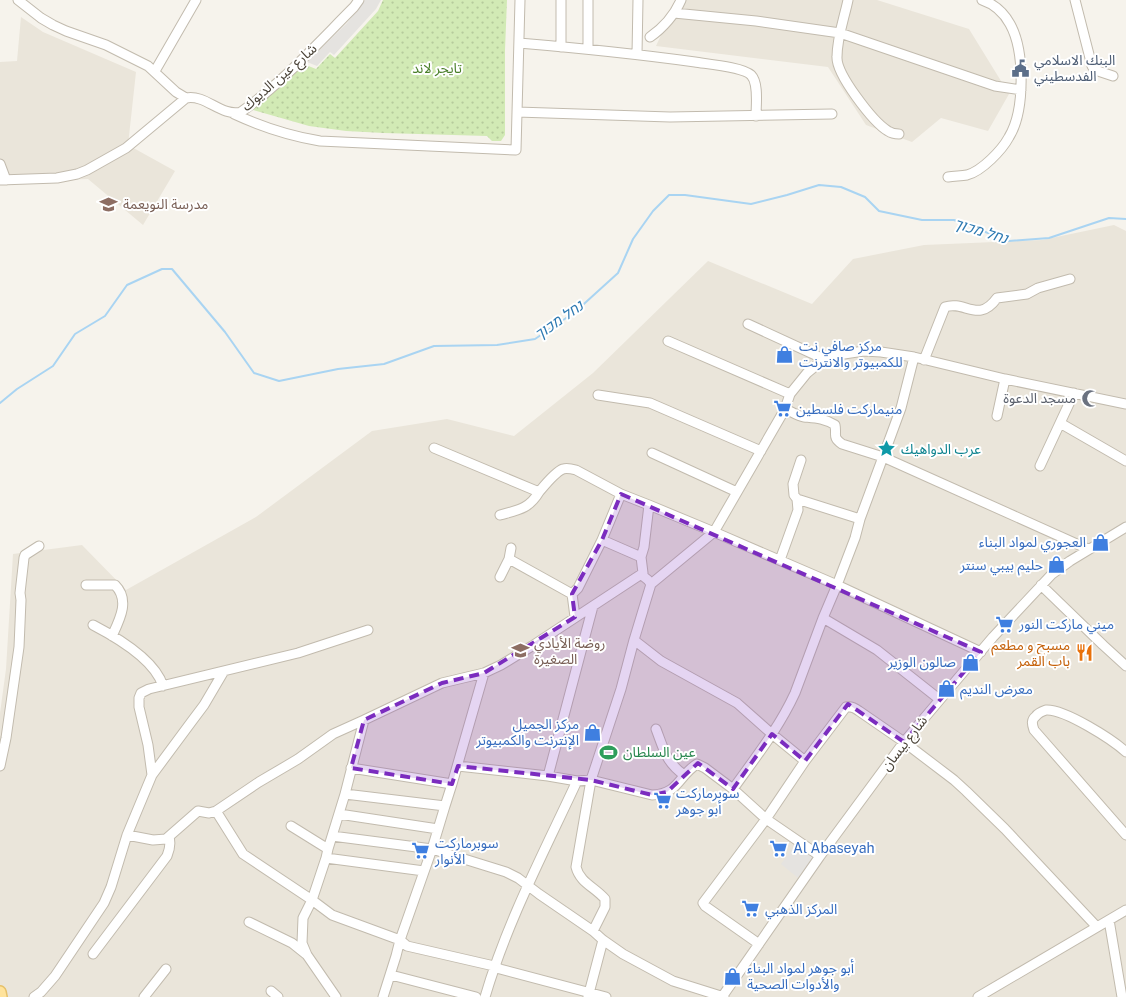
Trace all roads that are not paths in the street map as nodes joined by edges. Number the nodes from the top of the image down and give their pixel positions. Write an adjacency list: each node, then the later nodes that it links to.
1 (18, 0): 19 (street)
2 (196, 0): 19 (street)
3 (359, 0): 24 (street, شارع عين الديوك)
4 (520, 0): 15 (street)
5 (561, 0): 16 (street)
6 (588, 0): 17 (street)
7 (638, 0): 18 (street)
8 (682, 0): 12 (street)
9 (848, 0): 13 (street)
10 (982, 0): 21 (street)
11 (1075, 0): 20 (street)
12 (674, 12): 13 (street); 14 (street)
13 (840, 33): 21 (street); 27 (street)
14 (650, 37)
15 (519, 42): 16 (street); 23 (street)
16 (561, 47): 17 (street)
17 (588, 49): 18 (street)
18 (638, 54): 26 (street)
19 (155, 72): 22 (street)
20 (1112, 76)
21 (1021, 90): 29 (street)
22 (186, 98): 24 (street, شارع عين الديوك); 30 (street)
23 (518, 112): 24 (street); 26 (street)
24 (234, 114)
25 (832, 114): 26 (street)
26 (756, 116)
27 (899, 134)
28 (0, 164): 30 (street)
29 (948, 177)
30 (3, 180)
31 (1070, 279): 36 (street)
32 (748, 324): 35 (street)
33 (668, 341): 39 (street)
34 (914, 357): 35 (street); 36 (street); 48 (street)
35 (824, 359): 39 (street)
36 (924, 360): 37 (street)
37 (1005, 379): 38 (street); 43 (street)
38 (1074, 393): 41 (street); 44 (street)
39 (790, 394): 42 (street)
40 (598, 395): 46 (street)
41 (1126, 404)
42 (785, 409): 46 (street); 48 (street)
43 (997, 416)
44 (1060, 423): 50 (street); 51 (street)
45 (434, 448): 52 (street)
46 (761, 451): 53 (street)
47 (652, 452): 53 (street)
48 (883, 457): 58 (street); 64 (street)
49 (801, 460): 55 (street)
50 (1126, 461)
51 (1040, 466)
52 (539, 492): 54 (street); 57 (street)
53 (737, 492): 60 (street)
54 (621, 494): 56 (street); 61 (street)
55 (797, 499): 58 (street); 67 (street)
56 (649, 505): 60 (street); 65 (street)
57 (500, 515)
58 (860, 519): 72 (street)
59 (1126, 527): 64 (street, شارع بيسان)
60 (714, 532): 67 (street); 70 (street)
61 (602, 540): 65 (street); 74 (street)
62 (38, 546): 94 (street)
63 (511, 548): 66 (street)
64 (1088, 549): 73 (street, شارع بيسان)
65 (641, 557): 68 (street)
66 (509, 559): 69 (street); 74 (street)
67 (780, 560): 72 (street)
68 (643, 573): 70 (street); 75 (street)
69 (500, 577)
70 (651, 584): 81 (street)
71 (86, 585): 80 (street)
72 (837, 585): 77 (street); 82 (street)
73 (1041, 585): 82 (street, شارع بيسان); 83 (street)
74 (572, 594): 76 (street)
75 (593, 606): 76 (street); 99 (street)
76 (575, 617): 85 (street)
77 (823, 618): 87 (street); 90 (street)
78 (93, 625): 80 (street)
79 (368, 630): 84 (street)
80 (112, 636): 86 (street)
81 (634, 640): 90 (street); 100 (street)
82 (981, 652): 87 (street, شارع بيسان)
83 (1126, 666)
84 (224, 671): 86 (street); 97 (street)
85 (484, 673): 88 (street); 95 (street)
86 (163, 686): 97 (street)
87 (940, 699): 91 (street, شارع بيسان)
88 (364, 720): 96 (street); 106 (street)
89 (656, 729): 98 (street)
90 (772, 734): 93 (street); 103 (street)
91 (904, 742): 93 (street); 117 (street, شارع بيسان); 124 (street)
92 (1126, 752): 112 (street)
93 (806, 761): 108 (street)
94 (0, 766)
95 (458, 766): 99 (street); 102 (street)
96 (351, 768): 102 (street); 104 (street)
97 (152, 775): 111 (street)
98 (684, 775): 100 (street); 103 (street)
99 (548, 776): 101 (street)
100 (590, 780): 101 (street); 125 (street)
101 (577, 781): 119 (street)
102 (452, 784): 105 (street)
103 (733, 789): 108 (street)
104 (345, 794): 105 (street); 107 (street)
105 (445, 806): 110 (street)
106 (216, 811): 114 (street); 120 (street)
107 (339, 814): 110 (street); 113 (street)
108 (766, 819): 117 (street); 128 (street)
109 (291, 826): 116 (street)
110 (438, 829): 115 (street)
111 (127, 835): 114 (street); 137 (street)
112 (1126, 835)
113 (332, 836): 115 (street); 116 (street)
114 (169, 837): 129 (street)
115 (432, 849): 118 (street); 119 (street)
116 (327, 854): 118 (street); 120 (street)
117 (820, 856): 128 (street, شارع بيسان)
118 (424, 871): 126 (street)
119 (528, 885): 125 (street); 131 (street)
120 (312, 900): 126 (street); 130 (street)
121 (1126, 910): 122 (street)
122 (1109, 920): 124 (street); 146 (street)
123 (249, 922): 130 (street)
124 (1097, 927): 145 (street)
125 (593, 931): 127 (street)
126 (400, 940): 131 (street); 133 (street)
127 (603, 940): 135 (street); 144 (street)
128 (759, 944): 144 (street, شارع بيسان)
129 (93, 954)
130 (307, 955): 139 (street)
131 (494, 966): 135 (street); 142 (street)
132 (166, 969): 138 (street)
133 (391, 975): 140 (street); 141 (street)
134 (0, 992): 136 (main road)
135 (589, 995): 143 (street)
136 (1, 997)
137 (34, 997)
138 (144, 997)
139 (336, 997)
140 (383, 997)
141 (476, 997)
142 (485, 997)
143 (606, 997)
144 (723, 997)
145 (978, 997)
146 (1122, 997)

